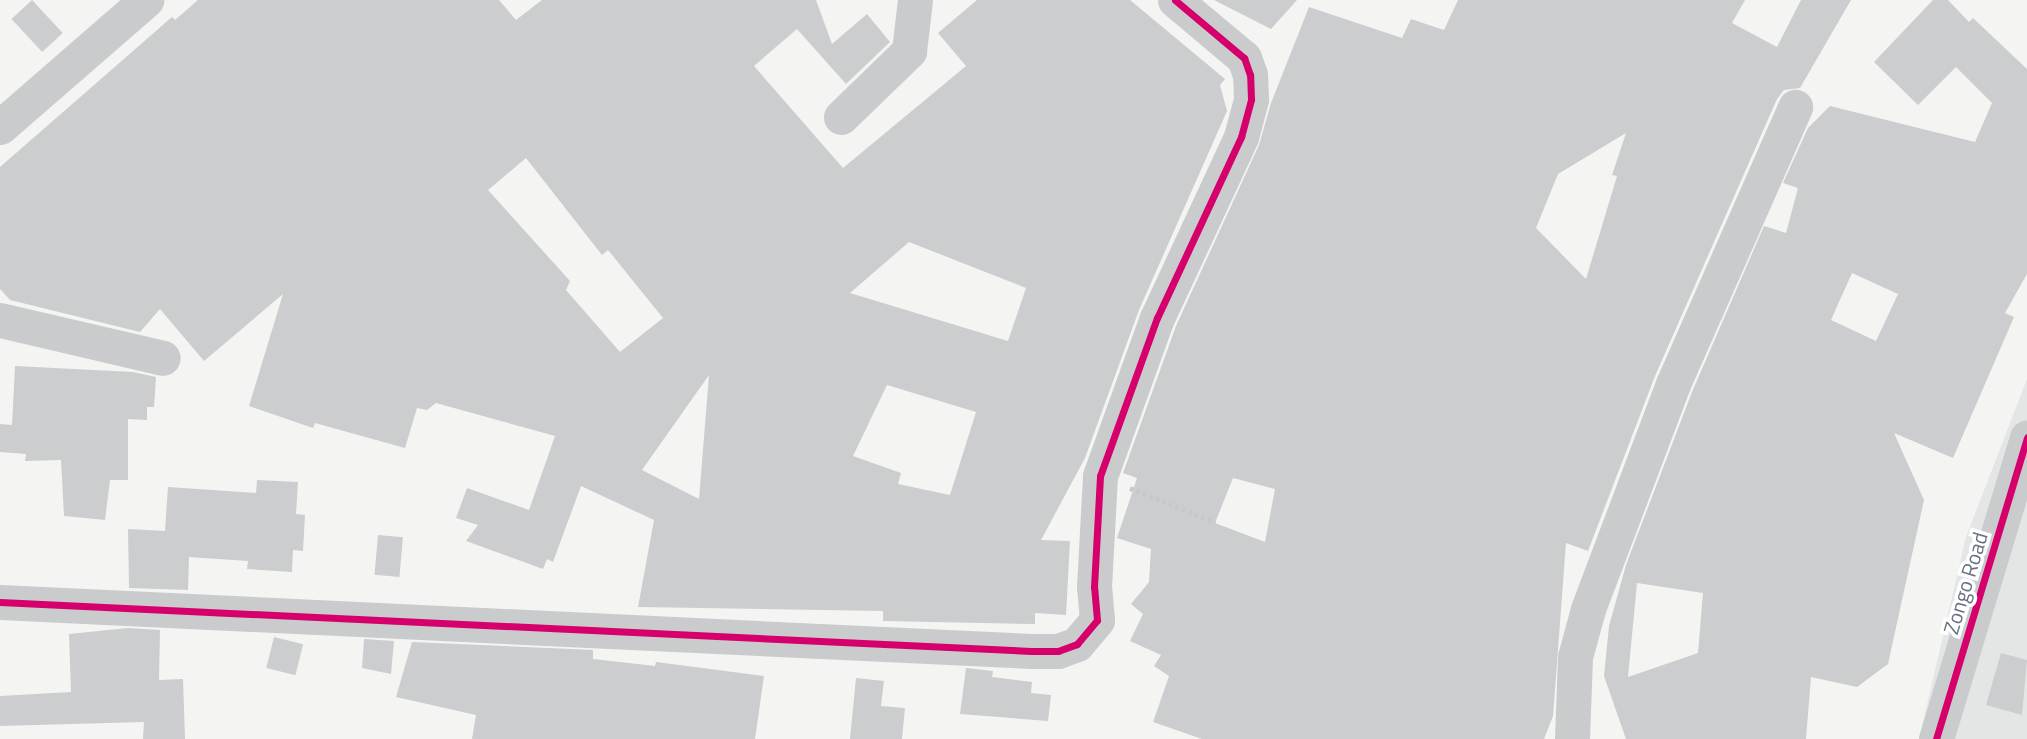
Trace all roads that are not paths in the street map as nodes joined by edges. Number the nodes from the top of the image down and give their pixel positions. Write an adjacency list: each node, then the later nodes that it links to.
1 (146, 0): 6 (street)
2 (915, 0): 5 (street)
3 (1175, 0): 10 (street)
4 (1795, 107): 11 (street)
5 (841, 117)
6 (0, 127)
7 (0, 320): 8 (street)
8 (163, 358)
9 (2027, 437): 12 (street, Zongo Road)
10 (0, 602)
11 (1572, 739)
12 (1936, 739)

